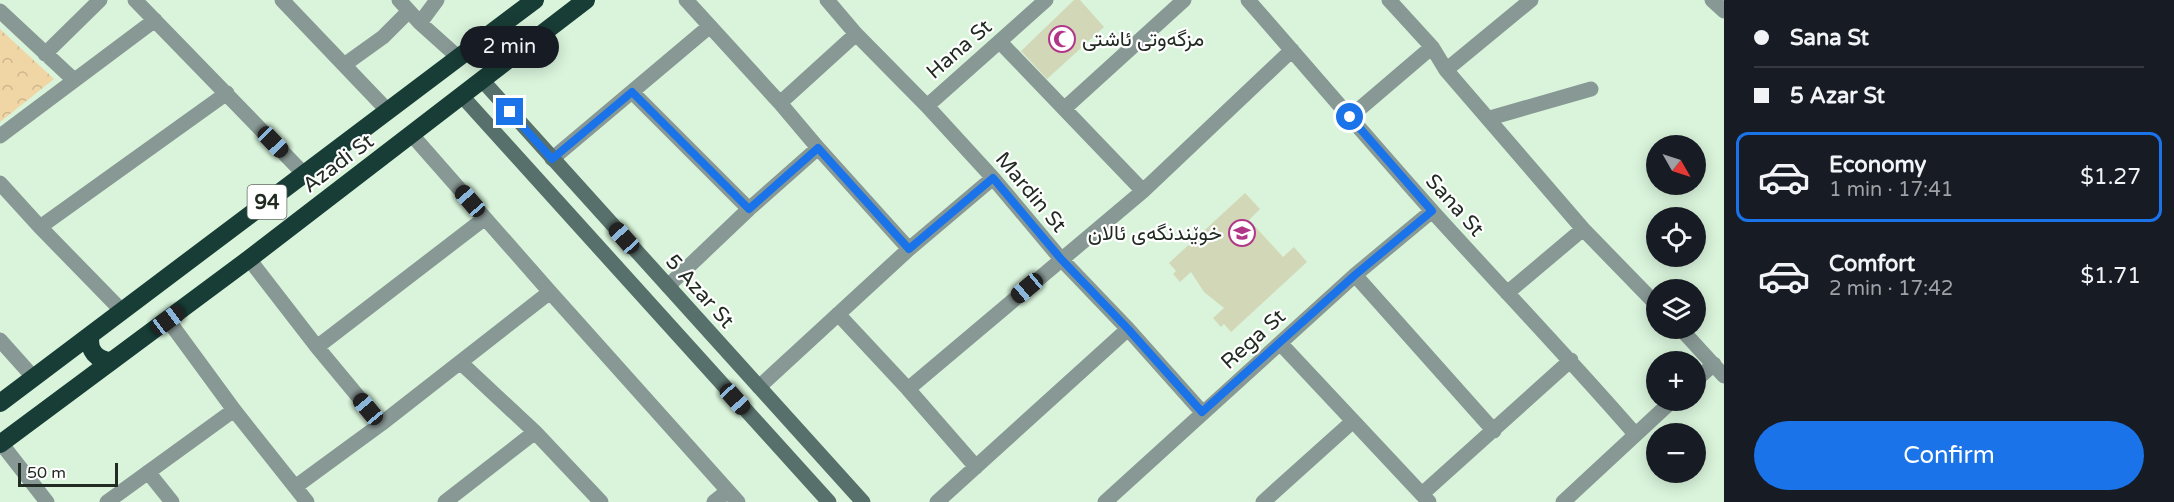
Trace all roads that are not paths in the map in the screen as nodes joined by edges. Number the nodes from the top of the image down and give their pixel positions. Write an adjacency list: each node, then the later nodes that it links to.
1 (100, 0): 22 (street)
2 (135, 0): 16 (street)
3 (282, 0): 24 (street)
4 (437, 0): 15 (street)
5 (535, 0): 23 (highway, Azadi St / 94)
6 (586, 0): 27 (highway, Azadi St)
7 (686, 0): 17 (street)
8 (1046, 0): 19 (street, Hana St)
9 (1184, 0): 34 (street)
10 (1248, 0): 21 (street, Sana St)
11 (1389, 0): 20 (street)
12 (830, 1): 18 (street, Mardin St)
13 (1529, 1): 25 (street)
14 (0, 11): 22 (street)
15 (409, 11): 23 (street); 24 (street)
16 (155, 20): 26 (street); 30 (street)
17 (710, 26): 29 (street); 32 (street)
18 (856, 34): 32 (street); 33 (street, Mardin St)
19 (1000, 42): 33 (street, Hana St); 34 (street)
20 (1432, 47): 25 (street); 36 (street)
21 (1292, 50): 36 (street, Sana St); 45 (street)
22 (45, 54): 26 (street)
23 (459, 58): 35 (highway, Azadi St / 94)
24 (344, 65): 35 (street)
25 (1446, 70): 37 (street)
26 (74, 80): 39 (street)
27 (482, 81): 31 (highway, Azadi St); 41 (main road, 5 Azar St)
28 (1591, 89): 37 (street)
29 (632, 92): 41 (street); 46 (street)
30 (227, 93): 42 (street); 49 (street)
31 (462, 96): 38 (highway, Azadi St); 87 (main road)
32 (780, 103): 40 (street)
33 (927, 106): 43 (street, Mardin St)
34 (1065, 108): 45 (street)
35 (388, 111): 42 (highway, Azadi St / 94)
36 (1350, 117): 47 (street, Sana St)
37 (1490, 118): 50 (street)
38 (412, 135): 48 (street); 52 (highway, Azadi St)
39 (0, 136)
40 (818, 148): 46 (street); 51 (street)
41 (552, 159): 55 (main road, 5 Azar St)
42 (304, 174): 59 (highway, Azadi St / 94)
43 (993, 178): 51 (street); 53 (street, Mardin St)
44 (0, 183): 49 (street)
45 (1143, 190): 53 (street)
46 (749, 209): 55 (street)
47 (1432, 211): 54 (street, Rega St); 57 (street, Sana St)
48 (484, 218): 56 (street); 67 (street)
49 (40, 227): 59 (street)
50 (1583, 229): 57 (street); 58 (street)
51 (909, 249): 60 (street)
52 (249, 259): 61 (highway, Azadi St); 67 (street)
53 (1061, 259): 62 (street, Mardin St); 74 (street)
54 (1355, 275): 66 (street, Rega St); 82 (street)
55 (668, 286): 73 (main road, 5 Azar St)
56 (549, 292): 70 (street); 91 (street)
57 (1507, 293): 68 (street, Sana St)
58 (1646, 294)
59 (122, 311): 63 (highway, Azadi St / 94)
60 (838, 314): 73 (street); 74 (street)
61 (168, 320): 69 (highway, Azadi St); 77 (street)
62 (1128, 329): 79 (street, Mardin St); 88 (street)
63 (91, 335): 69 (highway); 72 (highway, Azadi St / 94)
64 (1690, 339): 71 (street)
65 (0, 340): 72 (street)
66 (1280, 343): 79 (street, Rega St); 80 (street)
67 (317, 347): 81 (street)
68 (1571, 360): 82 (street); 84 (street, Sana St)
69 (112, 361): 75 (highway, Azadi St)
70 (460, 362): 81 (street); 83 (street)
71 (1719, 370)
72 (37, 375): 75 (highway); 76 (highway, Azadi St / 94)
73 (759, 387): 85 (main road, 5 Azar St)
74 (908, 389): 88 (street)
75 (61, 399): 86 (highway, Azadi St)
76 (0, 403)
77 (234, 410): 89 (street); 90 (street)
78 (1661, 411): 84 (street)
79 (1202, 412): 104 (street, Rega St)
80 (1352, 422): 92 (street); 93 (street)
81 (381, 424): 90 (street)
82 (1494, 431): 92 (street)
83 (535, 432): 98 (street); 99 (street)
84 (1635, 434): 105 (street)
85 (803, 436): 87 (main road); 102 (main road, 5 Azar St)
86 (1, 444): 94 (street)
87 (784, 452): 101 (main road)
88 (976, 467): 103 (street)
89 (148, 472): 95 (street); 96 (street)
90 (295, 488): 97 (street)
91 (733, 496): 100 (street)
92 (1426, 498)
93 (1269, 500)
94 (47, 502)
95 (107, 502)
96 (172, 502)
97 (307, 502)
98 (445, 502)
99 (601, 502)
100 (714, 502)
101 (829, 502)
102 (863, 502)
103 (937, 502)
104 (1105, 502)
105 (1563, 502)

